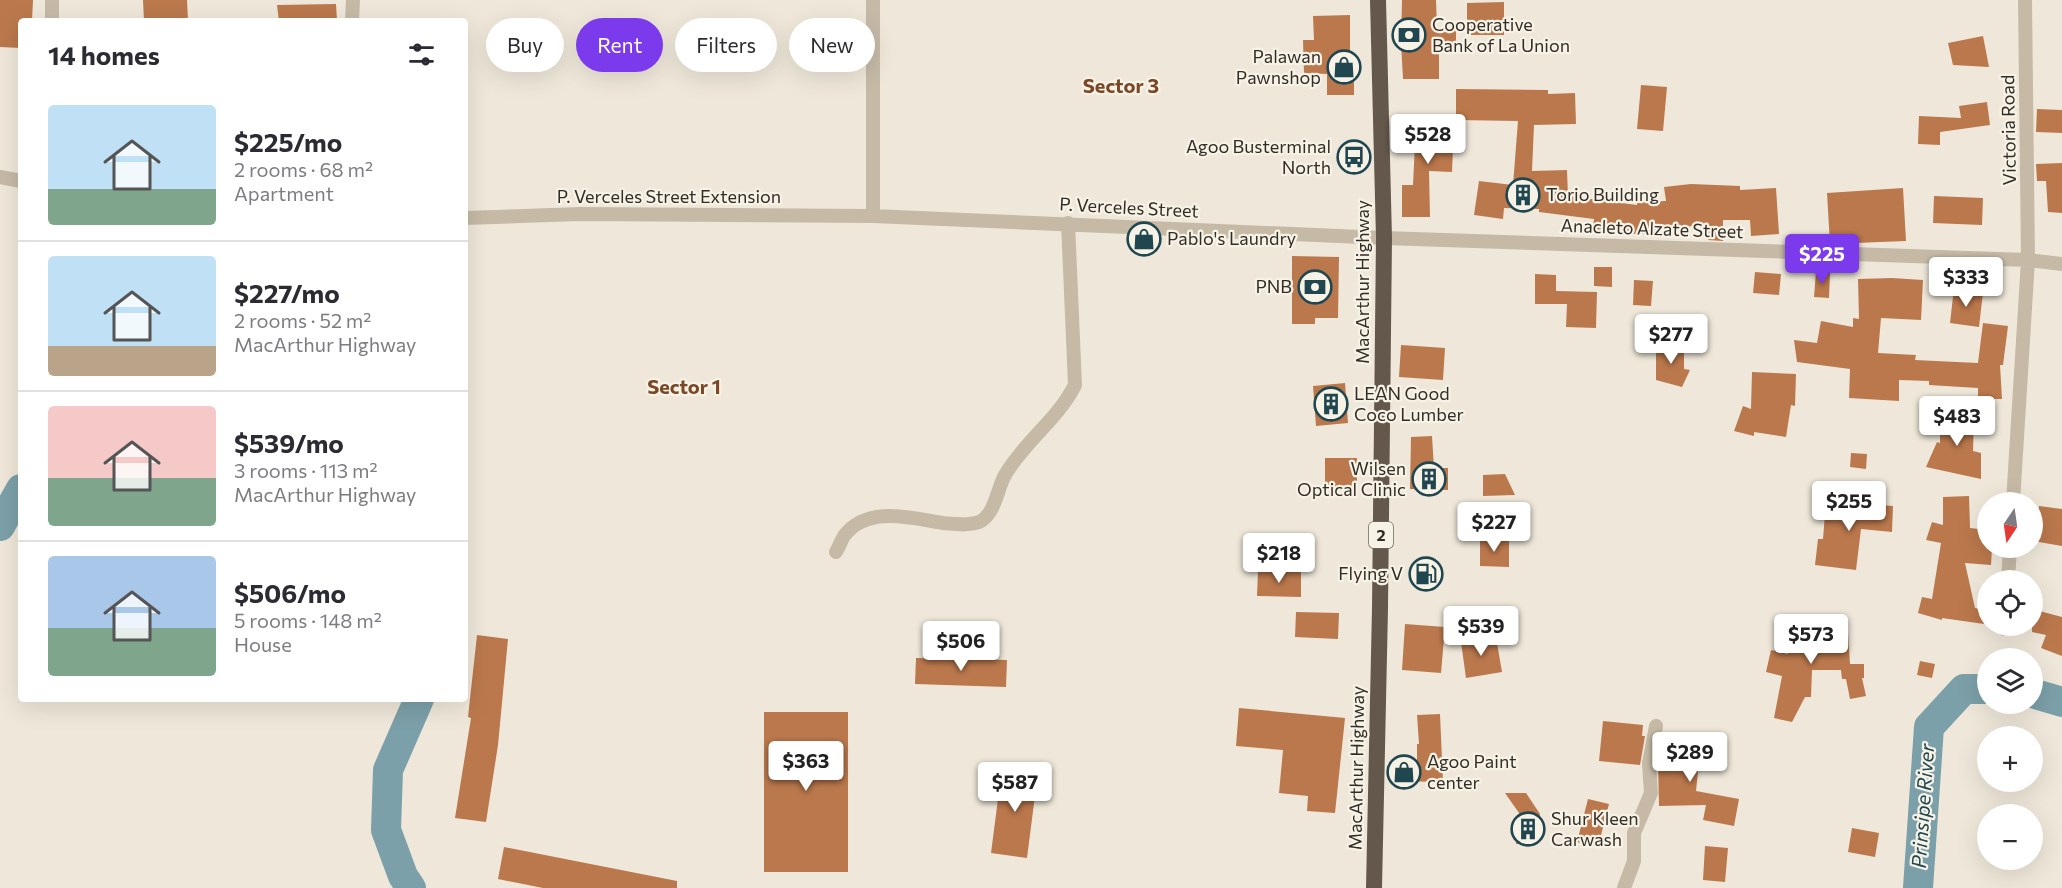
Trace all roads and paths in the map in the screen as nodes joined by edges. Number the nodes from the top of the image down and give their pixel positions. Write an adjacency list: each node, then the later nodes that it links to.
1 (52, 0): 6 (street)
2 (353, 0): 7 (street)
3 (873, 0): 10 (street)
4 (1378, 0): 13 (highway, MacArthur Highway / 2)
5 (2025, 0): 14 (street, Victoria Road)
6 (52, 18)
7 (352, 18)
8 (0, 177): 9 (street)
9 (18, 180)
10 (873, 216): 11 (street, P. Verceles Street Extension); 12 (street, P. Verceles Street)
11 (468, 218)
12 (1068, 223): 13 (street, P. Verceles Street); 17 (street)
13 (1384, 238): 14 (street, Anacleto Alzate Street); 19 (highway, MacArthur Highway / 2)
14 (2028, 260): 15 (street, Anacleto Alzate Street); 16 (street, Victoria Road)
15 (2062, 264)
16 (2014, 492)
17 (836, 552)
18 (1656, 726): 20 (street)
19 (1374, 888)
20 (1624, 888)

